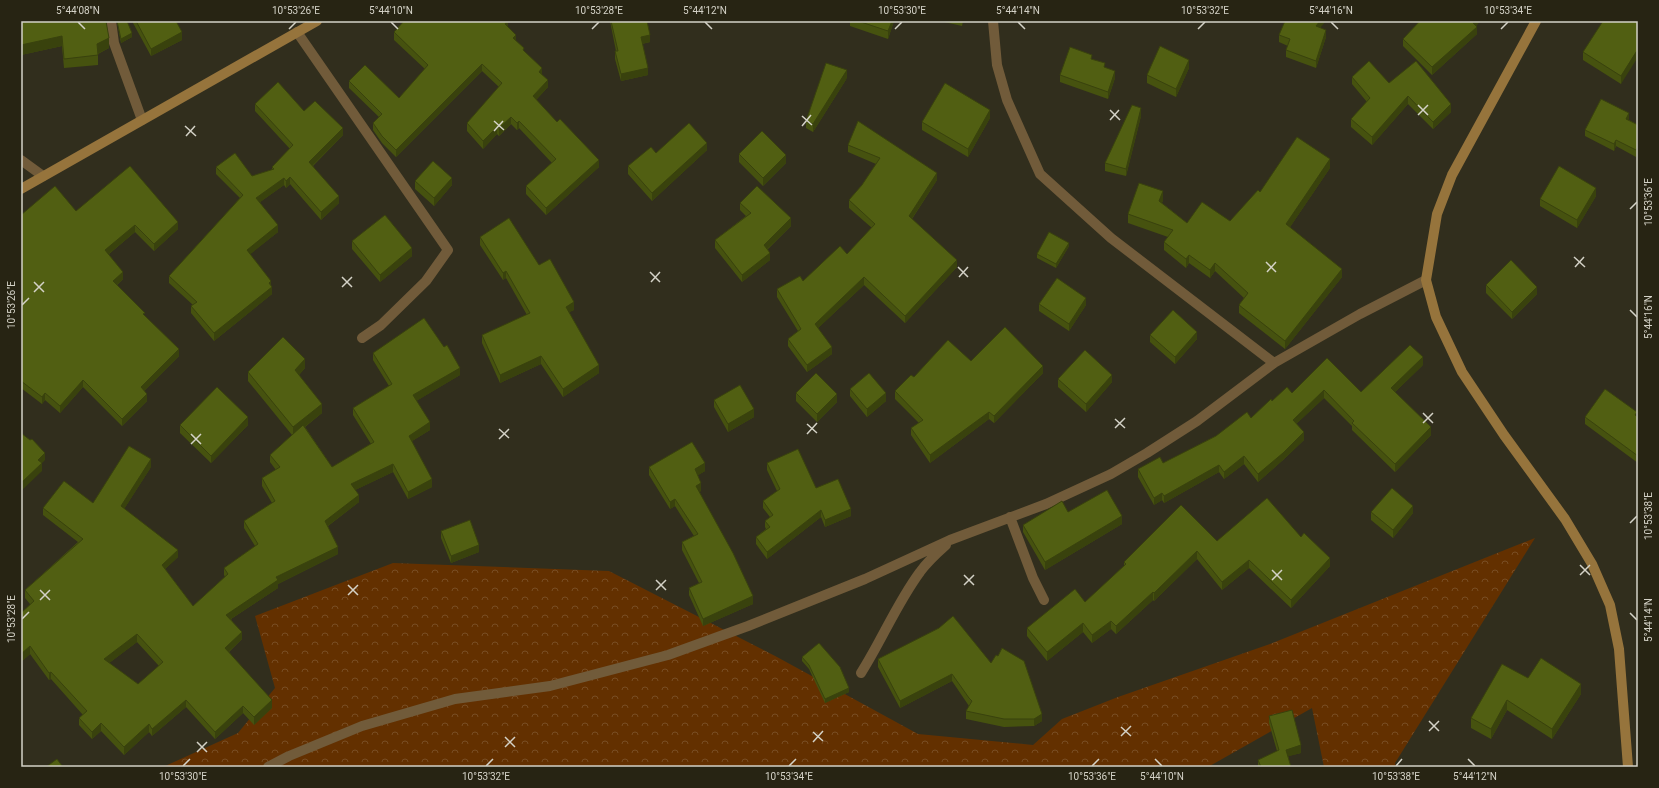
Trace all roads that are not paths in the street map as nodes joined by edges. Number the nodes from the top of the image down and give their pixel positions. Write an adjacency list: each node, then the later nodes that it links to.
1 (111, 21): 6 (street)
2 (317, 21): 5 (main road)
3 (992, 21): 12 (street)
4 (1536, 21): 10 (main road)
5 (297, 32): 6 (main road); 11 (street)
6 (142, 120): 8 (main road)
7 (21, 160): 8 (street)
8 (43, 176): 9 (main road)
9 (21, 190)
10 (1426, 280): 12 (street); 18 (main road)
11 (362, 338)
12 (1274, 363): 13 (street)
13 (1010, 517): 14 (street); 15 (street)
14 (950, 540): 16 (street); 17 (street)
15 (1044, 600)
16 (861, 673)
17 (268, 767)
18 (1628, 767)

